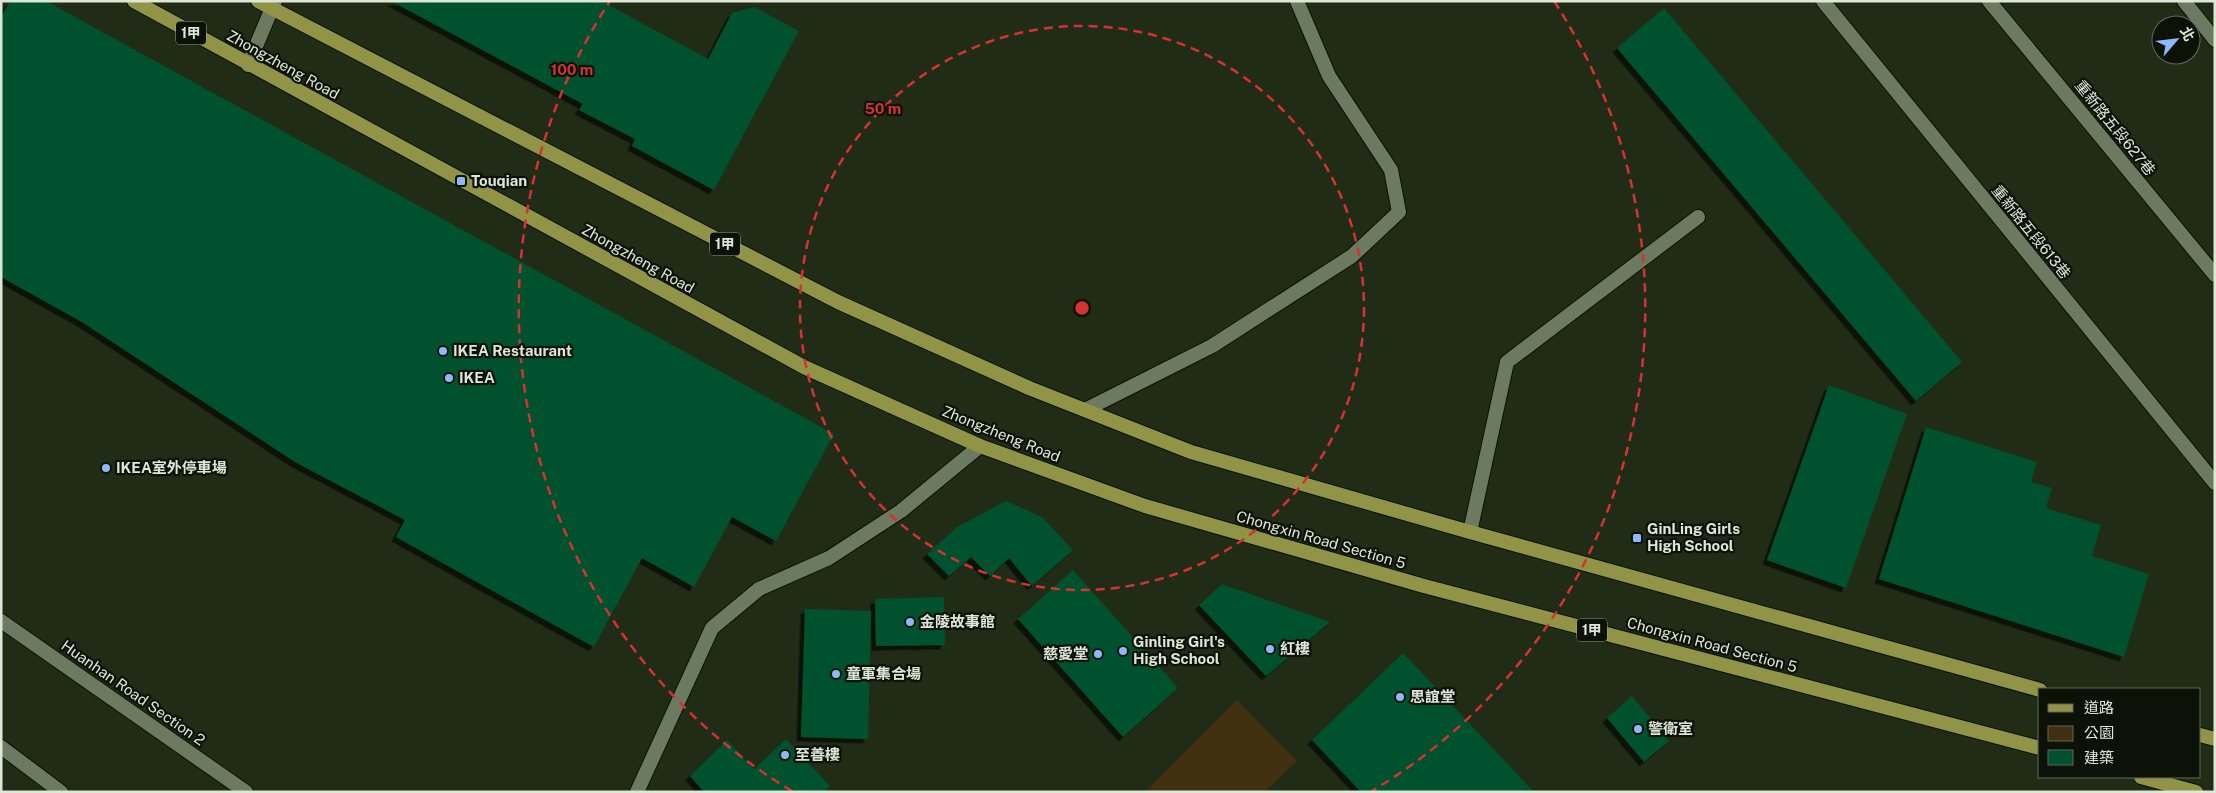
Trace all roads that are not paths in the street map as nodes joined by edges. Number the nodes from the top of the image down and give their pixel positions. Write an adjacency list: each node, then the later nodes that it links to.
1 (134, 1): 9 (main road, Zhongzheng Road / 1甲)
2 (258, 1): 7 (main road, 1甲)
3 (1297, 1): 12 (street)
4 (1823, 1): 14 (street, 重新路五段613巷)
5 (1989, 1): 11 (street, 重新路五段627巷)
6 (2184, 1): 8 (street)
7 (274, 5): 9 (street); 12 (main road, 1甲)
8 (2215, 40)
9 (248, 65): 13 (main road, Zhongzheng Road / 1甲)
10 (1698, 217): 16 (street)
11 (2215, 275)
12 (1087, 409): 16 (main road, 1甲)
13 (980, 446): 15 (main road, Zhongzheng Road / 1甲); 26 (street)
14 (2215, 483)
15 (1146, 506): 22 (main road, Chongxin Road Section 5 / 1甲)
16 (1470, 532): 18 (main road, 1甲)
17 (1, 621): 25 (street, Huanhan Road Section 2)
18 (2038, 689)
19 (2201, 734): 20 (main road)
20 (2215, 739)
21 (1, 747): 24 (street)
22 (2038, 747)
23 (2145, 778): 27 (main road)
24 (61, 792)
25 (246, 792)
26 (636, 792)
27 (2196, 792)

